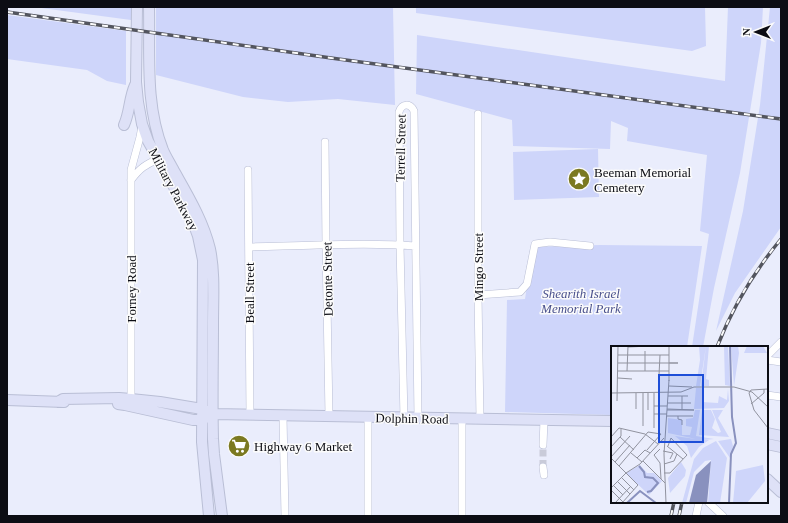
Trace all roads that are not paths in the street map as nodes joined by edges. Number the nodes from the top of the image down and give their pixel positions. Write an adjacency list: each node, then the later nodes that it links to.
1 (137, 7): 3 (main road, Military Parkway)
2 (149, 7): 8 (main road, Military Parkway)
3 (136, 82): 5 (main road, Military Parkway); 6 (main road)
4 (478, 114): 16 (street, Mingo Street)
5 (142, 124): 8 (main road, Military Parkway); 10 (street, Forney Road)
6 (124, 125)
7 (326, 142): 11 (street, Detonte Street)
8 (161, 155): 10 (street); 26 (main road, Military Parkway); 27 (main road, Military Parkway)
9 (248, 170): 15 (street, Beall Street)
10 (131, 180): 23 (street, Forney Road)
11 (326, 245): 12 (street); 15 (street); 30 (street, Detonte Street)
12 (400, 245): 13 (street); 13 (street, Terrell Street); 32 (street, Terrell Street)
13 (415, 246): 33 (street, Terrell Street)
14 (590, 246): 16 (street)
15 (249, 247): 28 (street, Beall Street)
16 (478, 296): 35 (street, Mingo Street)
17 (781, 342): 18 (street)
18 (768, 355)
19 (768, 360): 20 (street)
20 (781, 362)
21 (768, 395): 22 (street)
22 (781, 397)
23 (131, 399): 25 (main road, Dolphin Road); 26 (main road, Dolphin Road)
24 (7, 400): 25 (main road, Dolphin Road)
25 (58, 402): 36 (main road, Dolphin Road)
26 (202, 409): 27 (main road, Dolphin Road); 36 (main road, Military Parkway)
27 (213, 414): 28 (main road, Dolphin Road); 36 (main road); 49 (main road, Military Parkway)
28 (250, 415): 29 (main road, Dolphin Road)
29 (283, 416): 30 (main road, Dolphin Road); 50 (street)
30 (329, 416): 31 (main road, Dolphin Road)
31 (368, 417): 32 (main road, Dolphin Road); 51 (street)
32 (404, 418): 33 (main road, Dolphin Road)
33 (418, 418): 34 (main road, Dolphin Road)
34 (462, 419): 35 (main road, Dolphin Road); 52 (street)
35 (480, 419): 37 (main road, Dolphin Road)
36 (202, 420): 48 (main road, Military Parkway)
37 (544, 420): 38 (main road, Dolphin Road); 41 (street)
38 (611, 421)
39 (768, 433): 40 (main road)
40 (781, 436)
41 (543, 444)
42 (768, 444): 43 (main road)
43 (781, 447)
44 (768, 480): 45 (main road)
45 (781, 492)
46 (699, 503): 53 (street)
47 (709, 503): 54 (street)
48 (209, 516)
49 (222, 516)
50 (285, 516)
51 (368, 516)
52 (462, 516)
53 (696, 516)
54 (723, 516)

